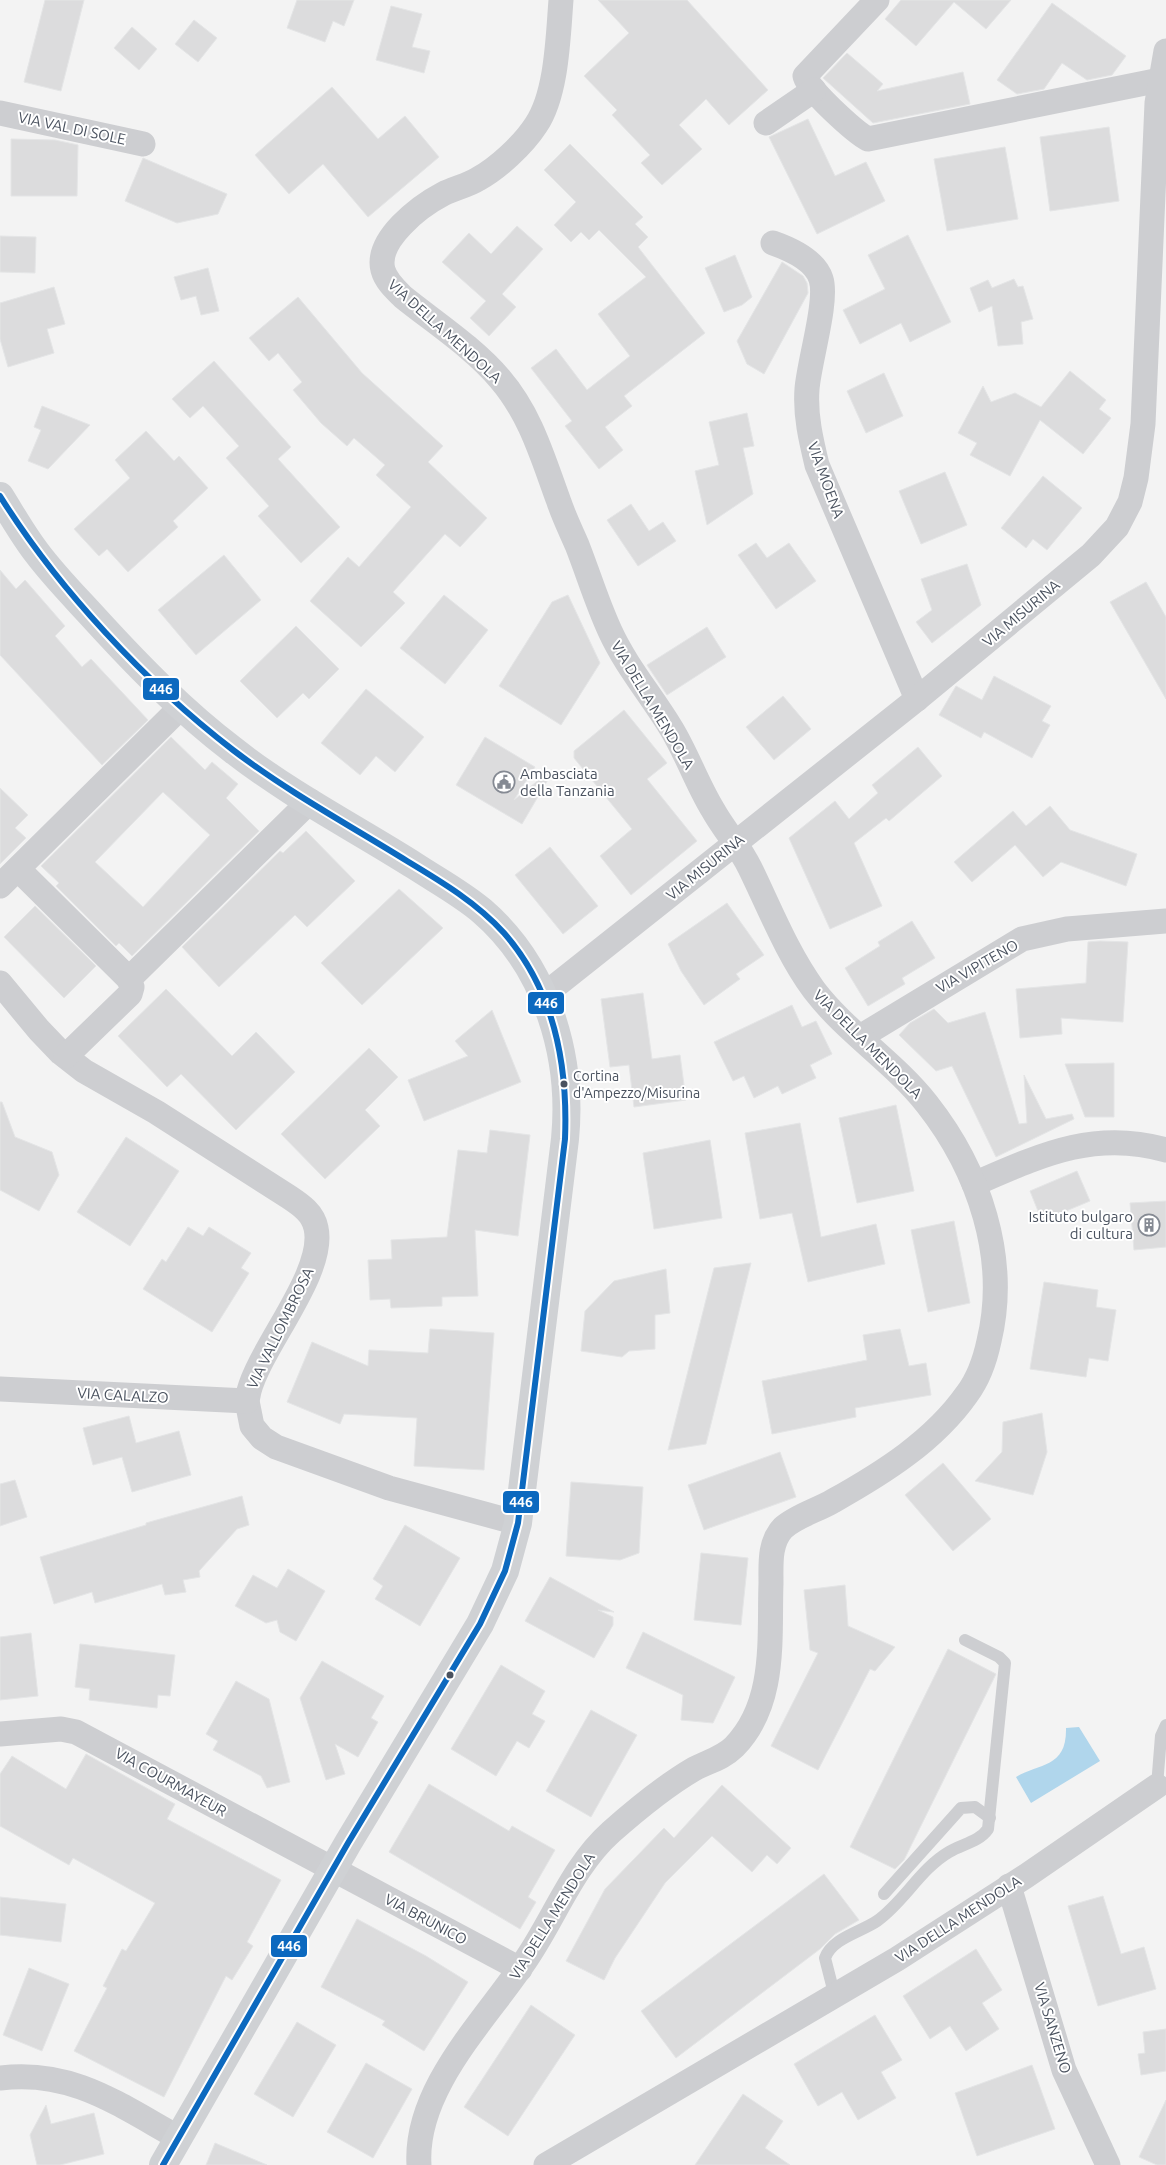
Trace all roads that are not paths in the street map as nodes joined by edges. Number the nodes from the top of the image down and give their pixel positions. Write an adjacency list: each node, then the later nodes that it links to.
1 (561, 0): 14 (street, VIA DELLA MENDOLA)
2 (877, 0): 5 (street)
3 (1166, 51): 4 (street, VIA MISURINA)
4 (1160, 80): 5 (street); 11 (street, VIA MISURINA)
5 (814, 90): 7 (street)
6 (0, 113): 8 (street, VIA VAL DI SOLE)
7 (766, 123)
8 (143, 144)
9 (773, 243): 11 (street, VIA MOENA)
10 (0, 496): 12 (street)
11 (917, 699): 14 (street, VIA MISURINA)
12 (181, 707): 13 (street); 15 (street)
13 (310, 801): 18 (street); 20 (street)
14 (735, 843): 20 (street, VIA MISURINA); 21 (street, VIA DELLA MENDOLA)
15 (18, 868): 16 (street); 18 (street)
16 (0, 886)
17 (1166, 921): 21 (street, VIA VIPITENO)
18 (128, 979): 22 (street)
19 (0, 983): 22 (street, VIA VALLOMBROSA)
20 (544, 995): 27 (street)
21 (860, 1037): 24 (street, VIA DELLA MENDOLA)
22 (66, 1056): 26 (street, VIA VALLOMBROSA)
23 (1166, 1150): 24 (street)
24 (974, 1184): 37 (street, VIA DELLA MENDOLA)
25 (0, 1389): 26 (street, VIA CALALZO)
26 (247, 1401): 27 (street, VIA VALLOMBROSA)
27 (518, 1523): 34 (street)
28 (965, 1640): 33 (lane)
29 (1166, 1725): 31 (lane)
30 (0, 1734): 34 (street, VIA COURMAYEUR)
31 (1163, 1760): 32 (lane)
32 (1157, 1786): 35 (street, VIA DELLA MENDOLA)
33 (990, 1818): 36 (lane); 38 (lane)
34 (333, 1869): 37 (street, VIA BRUNICO); 40 (street)
35 (1009, 1886): 38 (street, VIA DELLA MENDOLA); 44 (street, VIA SANZENO)
36 (884, 1894)
37 (520, 1969): 42 (street, VIA DELLA MENDOLA)
38 (835, 1997): 43 (street, VIA DELLA MENDOLA)
39 (0, 2078): 40 (street)
40 (179, 2138): 41 (street)
41 (163, 2165)
42 (419, 2165)
43 (546, 2165)
44 (1108, 2165)

